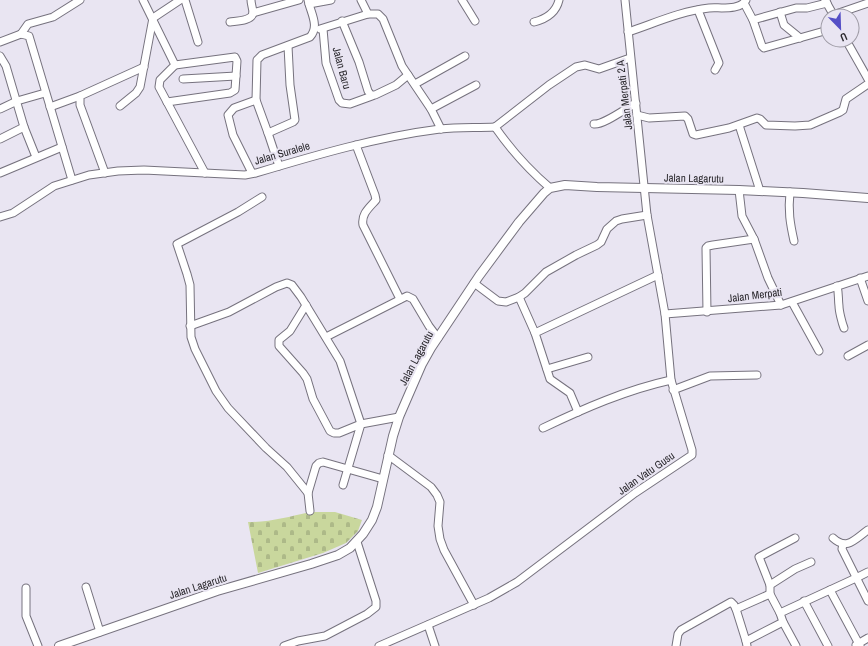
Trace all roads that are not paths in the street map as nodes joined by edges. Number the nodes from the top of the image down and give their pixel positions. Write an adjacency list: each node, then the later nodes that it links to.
1 (80, 0): 31 (street)
2 (143, 0): 21 (street)
3 (180, 0): 21 (street)
4 (185, 0): 34 (street)
5 (250, 0): 19 (street)
6 (299, 0): 19 (street)
7 (331, 0): 13 (street)
8 (361, 0): 20 (street)
9 (462, 0): 24 (street)
10 (559, 0): 26 (street)
11 (625, 0): 29 (street, Jalan Merpati 2 A)
12 (826, 1): 18 (street)
13 (308, 2): 28 (street)
14 (745, 2): 17 (street); 22 (street)
15 (868, 3): 16 (street)
16 (855, 8)
17 (698, 10): 29 (street); 43 (street)
18 (780, 12): 22 (street); 32 (street)
19 (253, 13): 25 (street)
20 (368, 14): 23 (street); 44 (street)
21 (152, 18): 40 (street); 41 (street)
22 (753, 20): 32 (street)
23 (342, 21): 27 (street); 53 (street)
24 (475, 21)
25 (230, 22)
26 (534, 22)
27 (323, 29): 28 (street); 53 (street, Jalan Baru)
28 (315, 30): 35 (street)
29 (628, 32): 39 (street, Jalan Merpati 2 A)
30 (820, 32): 32 (street)
31 (21, 34): 33 (street); 51 (street)
32 (800, 38)
33 (0, 42)
34 (198, 42)
35 (288, 46): 54 (street); 68 (street)
36 (851, 48): 47 (street)
37 (0, 56): 42 (street)
38 (465, 56): 48 (street)
39 (630, 58): 57 (street, Jalan Merpati 2 A); 66 (street)
40 (176, 64): 45 (street); 56 (street)
41 (144, 67): 52 (street); 58 (street)
42 (3, 68): 55 (street)
43 (715, 70)
44 (408, 75): 48 (street); 53 (street)
45 (236, 76): 46 (street); 56 (street)
46 (183, 79)
47 (868, 79)
48 (415, 84): 61 (street)
49 (868, 84): 64 (street)
50 (476, 85): 61 (street)
51 (46, 92): 55 (street); 59 (street)
52 (80, 96): 59 (street); 76 (street)
53 (372, 96)
54 (256, 100): 68 (street); 77 (street)
55 (17, 101): 60 (street); 65 (street)
56 (167, 102): 74 (street)
57 (636, 103): 62 (street, Jalan Merpati 2 A); 63 (street)
58 (120, 106)
59 (50, 108): 71 (street)
60 (0, 109)
61 (431, 109): 67 (street)
62 (637, 115): 64 (street); 80 (street, Jalan Merpati 2 A)
63 (594, 124)
64 (739, 125): 82 (street)
65 (24, 127): 69 (street); 72 (street)
66 (495, 127): 67 (street, Jalan Suralele); 79 (street)
67 (441, 129): 70 (street, Jalan Suralele)
68 (268, 133): 73 (street)
69 (0, 139)
70 (356, 145): 73 (street, Jalan Suralele); 96 (street)
71 (62, 147): 72 (street); 78 (street)
72 (36, 157): 75 (street)
73 (279, 166): 77 (street, Jalan Suralele)
74 (205, 172): 76 (street, Jalan Suralele); 77 (street, Jalan Suralele)
75 (0, 173)
76 (105, 173): 78 (street, Jalan Suralele)
77 (252, 173)
78 (72, 180): 87 (street, Jalan Suralele)
79 (550, 188): 80 (street, Jalan Lagarutu); 93 (street, Jalan Lagarutu)
80 (645, 188): 81 (street, Jalan Lagarutu); 86 (street, Jalan Vatu Gusu)
81 (739, 190): 82 (street, Jalan Lagarutu); 88 (street)
82 (760, 191): 83 (street, Jalan Lagarutu)
83 (790, 192): 85 (street, Jalan Lagarutu); 89 (street)
84 (262, 197): 103 (street)
85 (868, 198)
86 (647, 215): 90 (street, Jalan Vatu Gusu); 95 (street)
87 (0, 217)
88 (754, 239): 100 (street); 101 (street)
89 (794, 241)
90 (658, 275): 102 (street, Jalan Vatu Gusu); 105 (street)
91 (868, 276): 92 (street, Jalan Merpati)
92 (860, 278): 94 (street, Jalan Merpati); 97 (street)
93 (474, 283): 95 (street); 107 (street, Jalan Lagarutu)
94 (837, 286): 98 (street, Jalan Merpati); 104 (street)
95 (519, 297): 105 (street)
96 (400, 299): 106 (street); 107 (street)
97 (868, 301)
98 (792, 302): 100 (street, Jalan Merpati); 109 (street)
99 (306, 304): 103 (street); 106 (street); 118 (street)
100 (781, 305): 101 (street, Jalan Merpati)
101 (707, 312): 102 (street, Jalan Merpati)
102 (665, 314): 114 (street, Jalan Vatu Gusu)
103 (190, 326): 124 (street)
104 (844, 328)
105 (535, 333): 112 (street)
106 (326, 337): 118 (street)
107 (438, 338): 117 (street, Jalan Lagarutu)
108 (868, 345): 110 (street)
109 (819, 351)
110 (848, 356)
111 (588, 357): 112 (street)
112 (547, 369): 116 (street)
113 (758, 375): 115 (street)
114 (671, 380): 115 (street, Jalan Vatu Gusu); 116 (street)
115 (673, 390): 141 (street, Jalan Vatu Gusu)
116 (578, 412): 119 (street)
117 (399, 417): 118 (street); 120 (street, Jalan Lagarutu)
118 (361, 424): 121 (street)
119 (543, 428)
120 (388, 455): 122 (street, Jalan Lagarutu); 141 (street)
121 (349, 469): 122 (street); 123 (street); 124 (street)
122 (383, 479): 129 (street, Jalan Lagarutu)
123 (343, 485)
124 (308, 493): 125 (street)
125 (310, 511)
126 (868, 530): 130 (street)
127 (796, 538): 134 (street)
128 (833, 538): 130 (street)
129 (356, 542): 146 (street, Jalan Lagarutu); 152 (street)
130 (843, 544): 133 (street)
131 (811, 562): 134 (street)
132 (868, 572): 133 (street)
133 (856, 578): 137 (street); 140 (street)
134 (770, 585): 138 (street)
135 (86, 587): 146 (street)
136 (26, 588): 150 (street)
137 (830, 590): 139 (street); 149 (street)
138 (770, 594): 142 (street); 143 (street)
139 (804, 601): 143 (street); 157 (street)
140 (868, 601)
141 (474, 605): 145 (street, Jalan Vatu Gusu)
142 (736, 609): 148 (street); 155 (street)
143 (780, 613): 144 (street)
144 (783, 622): 148 (street); 156 (street)
145 (428, 625): 153 (street, Jalan Vatu Gusu); 154 (street)
146 (100, 632): 151 (street, Jalan Lagarutu)
147 (868, 638): 149 (street)
148 (746, 644)
149 (858, 645)
150 (38, 646)
151 (60, 646)
152 (284, 646)
153 (379, 646)
154 (435, 646)
155 (676, 646)
156 (796, 646)
157 (828, 646)

